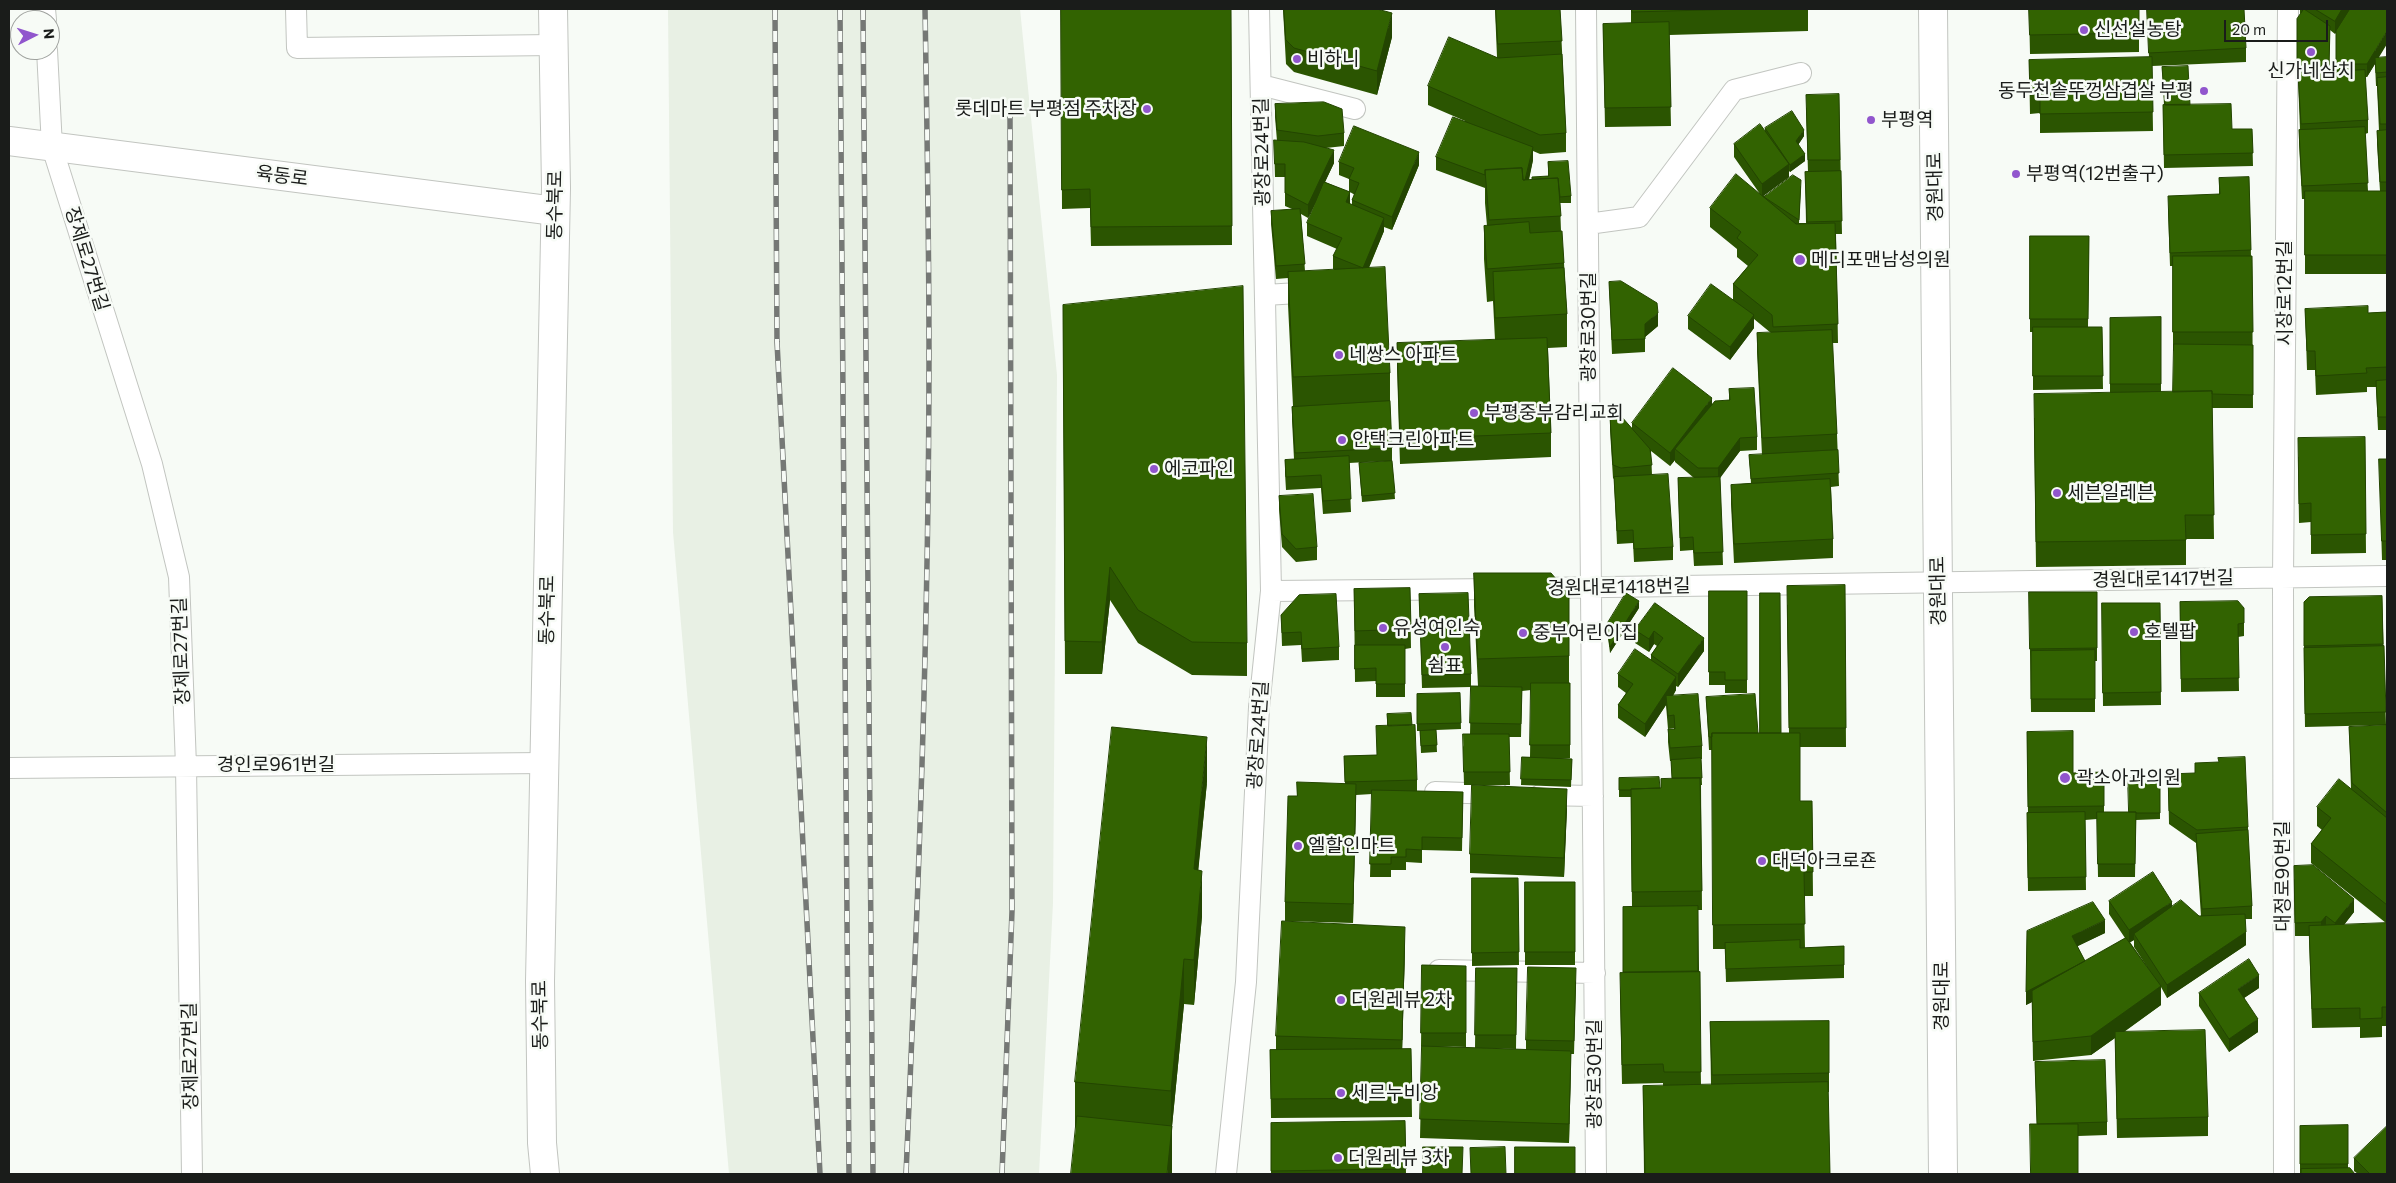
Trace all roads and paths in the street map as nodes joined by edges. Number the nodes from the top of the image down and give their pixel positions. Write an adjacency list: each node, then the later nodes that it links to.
1 (296, 9): 7 (lane)
2 (553, 9): 7 (street, 동수북로)
3 (1259, 9): 10 (lane, 광장로24번길)
4 (1586, 9): 15 (lane, 광장로30번길)
5 (1933, 9): 20 (street, 경원대로)
6 (2288, 9): 19 (lane, 시장로12번길)
7 (554, 46): 14 (street, 동수북로)
8 (48, 60): 13 (lane, 장제로27번길)
9 (1801, 74): 15 (lane)
10 (1261, 85): 11 (lane); 17 (lane, 광장로24번길)
11 (1355, 109)
12 (9, 141): 13 (street, 육동로)
13 (52, 147): 14 (street, 육동로); 24 (lane, 장제로27번길)
14 (555, 211): 23 (street, 동수북로)
15 (1588, 224): 21 (lane, 광장로30번길)
16 (1330, 291): 17 (lane)
17 (1265, 295): 22 (lane, 광장로24번길)
18 (2387, 576): 19 (lane, 경원대로1417번길)
19 (2283, 577): 20 (lane, 경원대로1417번길); 35 (lane, 대정로90번길)
20 (1938, 581): 21 (lane, 경원대로1418번길); 34 (street, 경원대로)
21 (1591, 588): 22 (lane, 경원대로1418번길); 27 (lane, 광장로30번길)
22 (1271, 591): 32 (lane, 광장로24번길)
23 (544, 763): 24 (lane, 경인로961번길); 31 (street, 동수북로)
24 (186, 766): 25 (lane, 경인로961번길); 30 (lane, 장제로27번길)
25 (9, 768)
26 (1424, 792): 27 (lane)
27 (1594, 796): 29 (lane, 광장로30번길)
28 (1432, 970): 29 (lane)
29 (1594, 973): 33 (lane, 광장로30번길)
30 (192, 1174)
31 (545, 1174)
32 (1226, 1174)
33 (1596, 1174)
34 (1943, 1174)
35 (2284, 1174)

